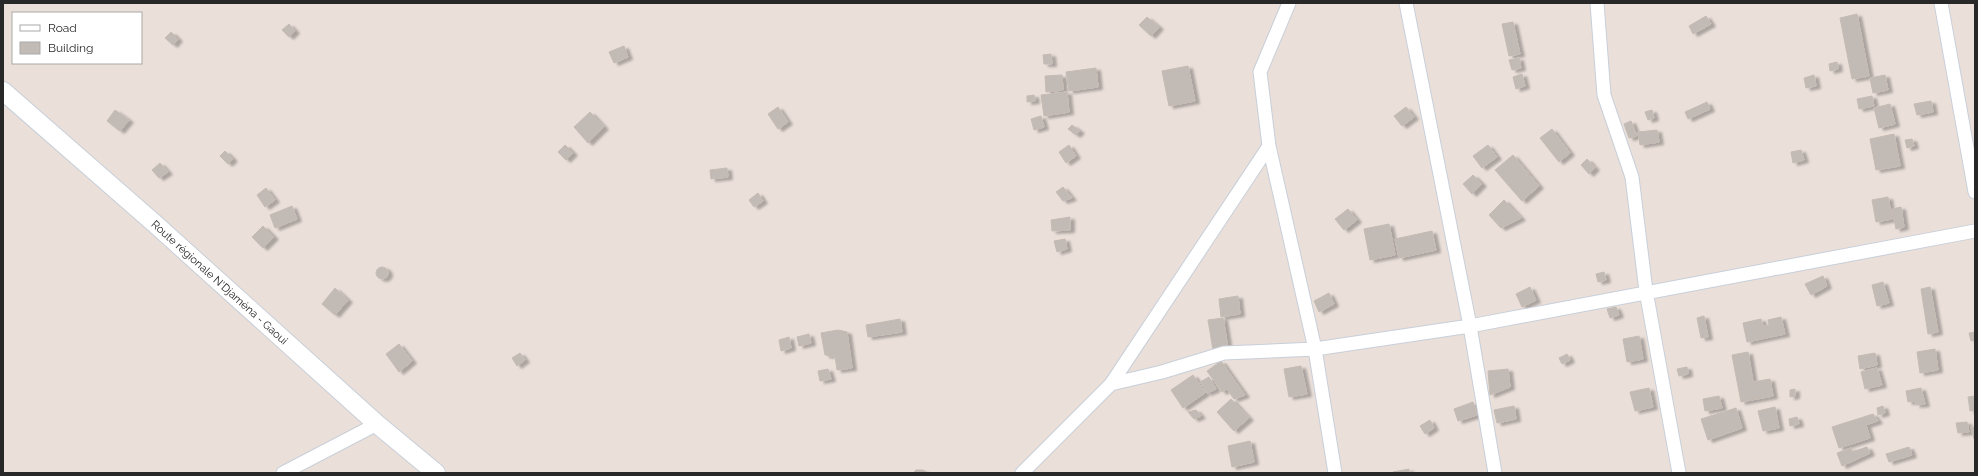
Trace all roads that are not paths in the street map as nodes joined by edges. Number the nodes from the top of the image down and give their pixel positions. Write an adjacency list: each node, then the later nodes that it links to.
1 (1289, 3): 6 (street)
2 (1406, 3): 10 (street)
3 (1597, 3): 9 (street)
4 (1941, 3): 7 (street)
5 (3, 91): 13 (street, Route régionale N'Djaména - Gaoui)
6 (1269, 146): 11 (street); 12 (street)
7 (1975, 192)
8 (1975, 231): 9 (street)
9 (1646, 292): 10 (street); 19 (street)
10 (1470, 326): 11 (street); 18 (street)
11 (1314, 349): 12 (street); 17 (street)
12 (1111, 384): 16 (street)
13 (377, 424): 14 (street); 15 (street, Route régionale N'Djaména - Gaoui)
14 (283, 473)
15 (436, 473)
16 (1022, 473)
17 (1335, 473)
18 (1495, 473)
19 (1679, 473)

